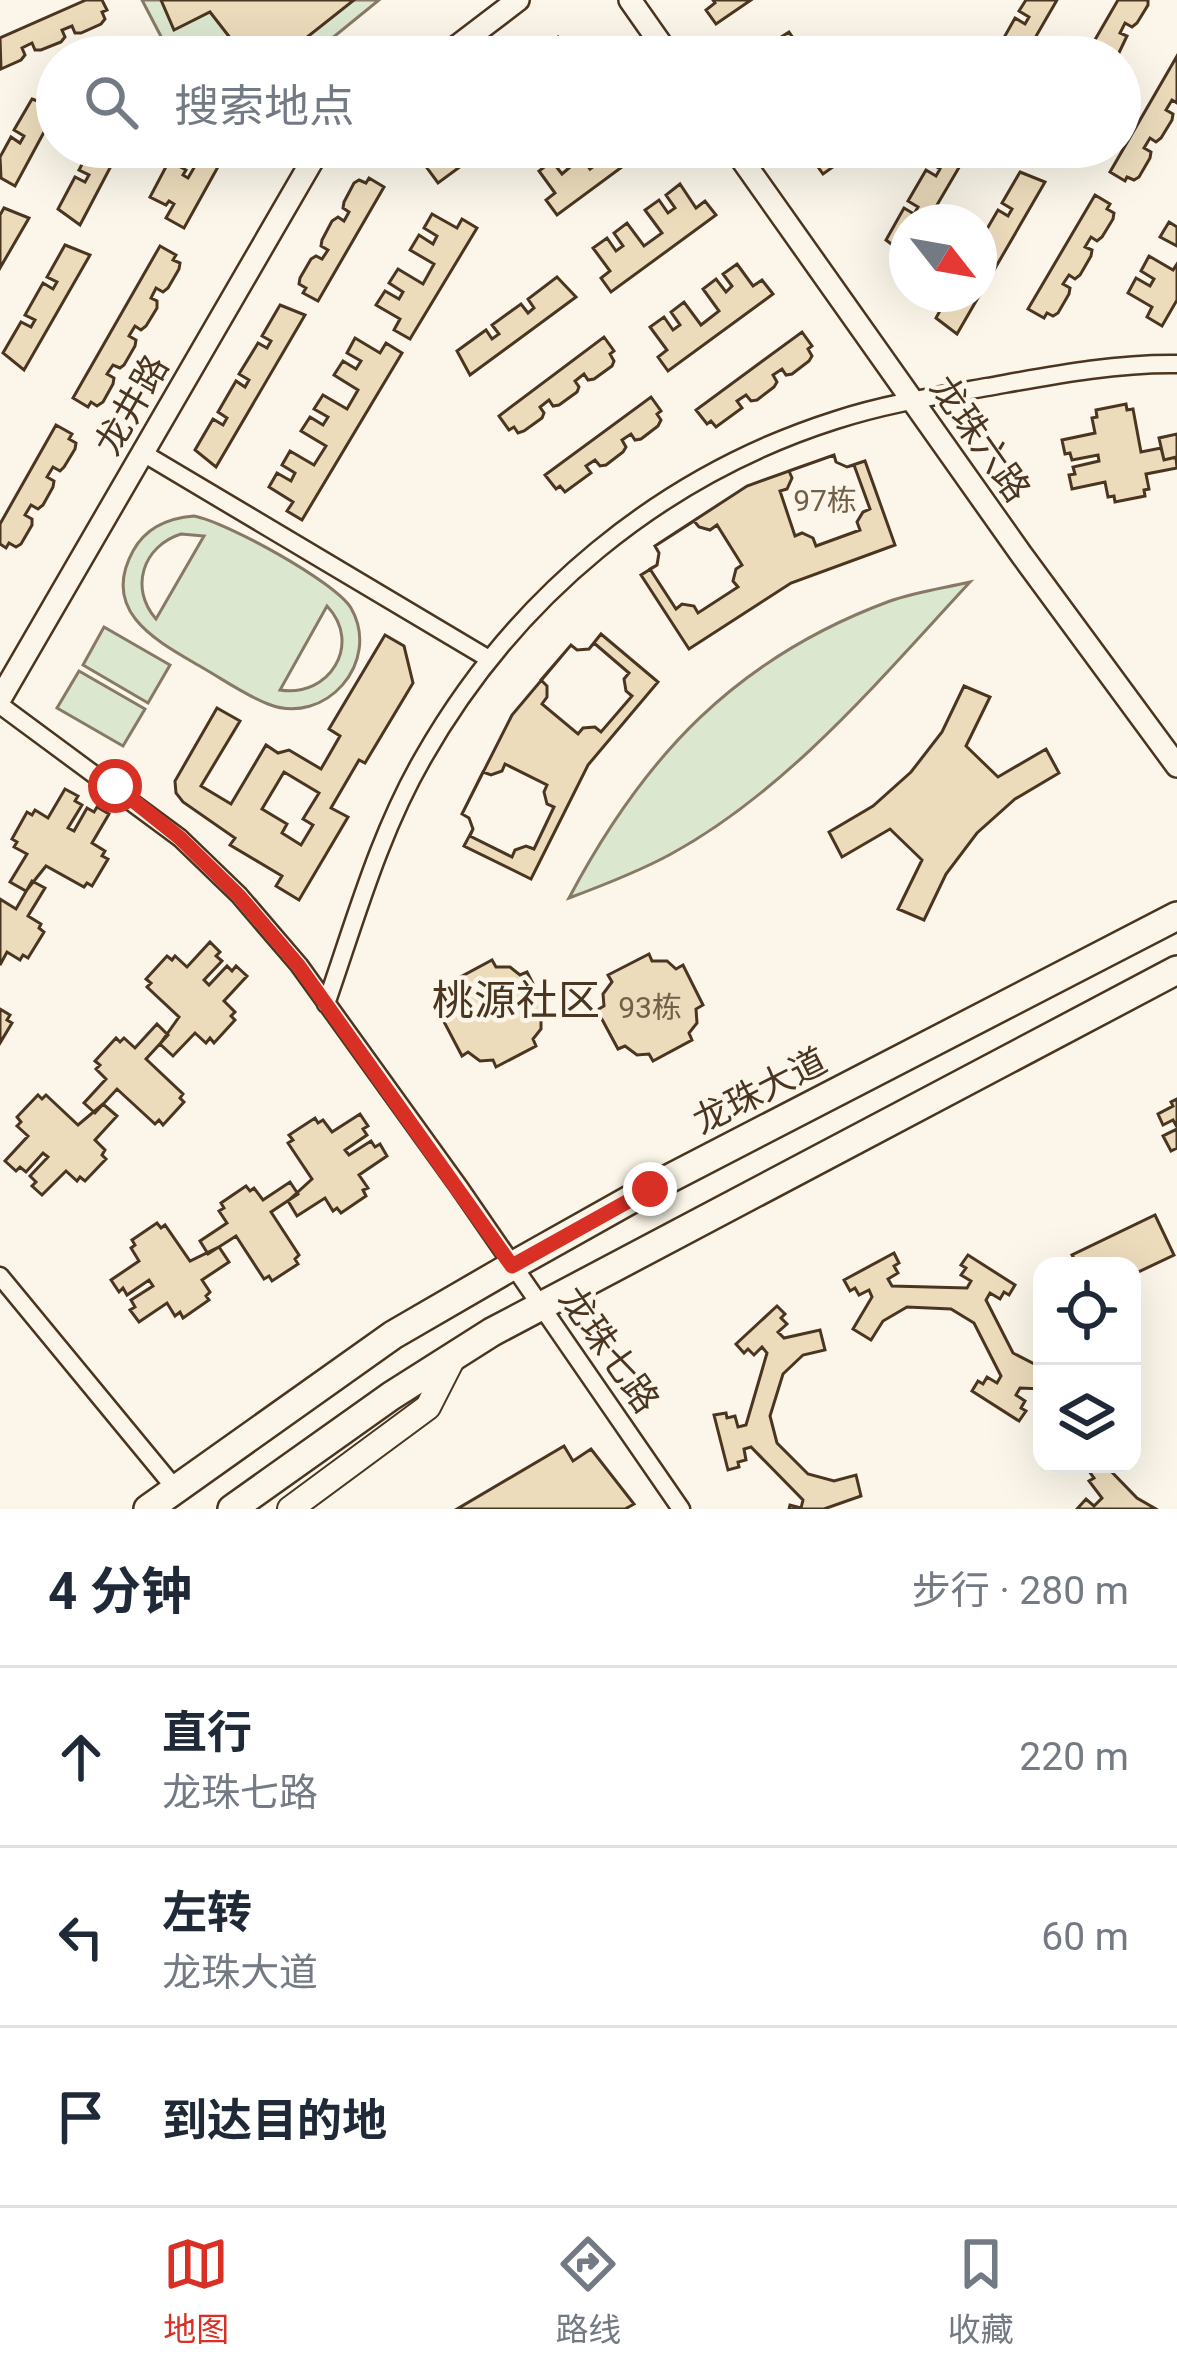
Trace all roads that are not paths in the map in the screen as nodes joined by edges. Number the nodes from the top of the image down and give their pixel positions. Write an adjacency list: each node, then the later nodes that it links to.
1 (518, 0): 3 (street)
2 (630, 0): 4 (street)
3 (471, 36)
4 (655, 36)
5 (312, 168): 9 (street, 龙井路)
6 (749, 168): 8 (street, 龙珠六路)
7 (1177, 364): 8 (street)
8 (912, 400): 10 (street); 12 (street, 龙珠六路)
9 (143, 452): 10 (street); 11 (street, 龙井路)
10 (489, 658): 15 (street)
11 (0, 702): 15 (street, 龙珠七路)
12 (1177, 766)
13 (1177, 912): 16 (main road, 龙珠大道)
14 (1177, 970): 18 (main road)
15 (326, 1004): 16 (street, 龙珠七路)
16 (512, 1266): 18 (street, 龙珠七路); 20 (main road, 龙珠大道)
17 (0, 1276): 20 (street)
18 (538, 1306): 19 (main road); 24 (street, 龙珠七路)
19 (454, 1357): 22 (main road); 23 (main road)
20 (174, 1487): 21 (main road, 龙珠大道)
21 (148, 1509)
22 (232, 1509)
23 (290, 1509)
24 (681, 1509)

